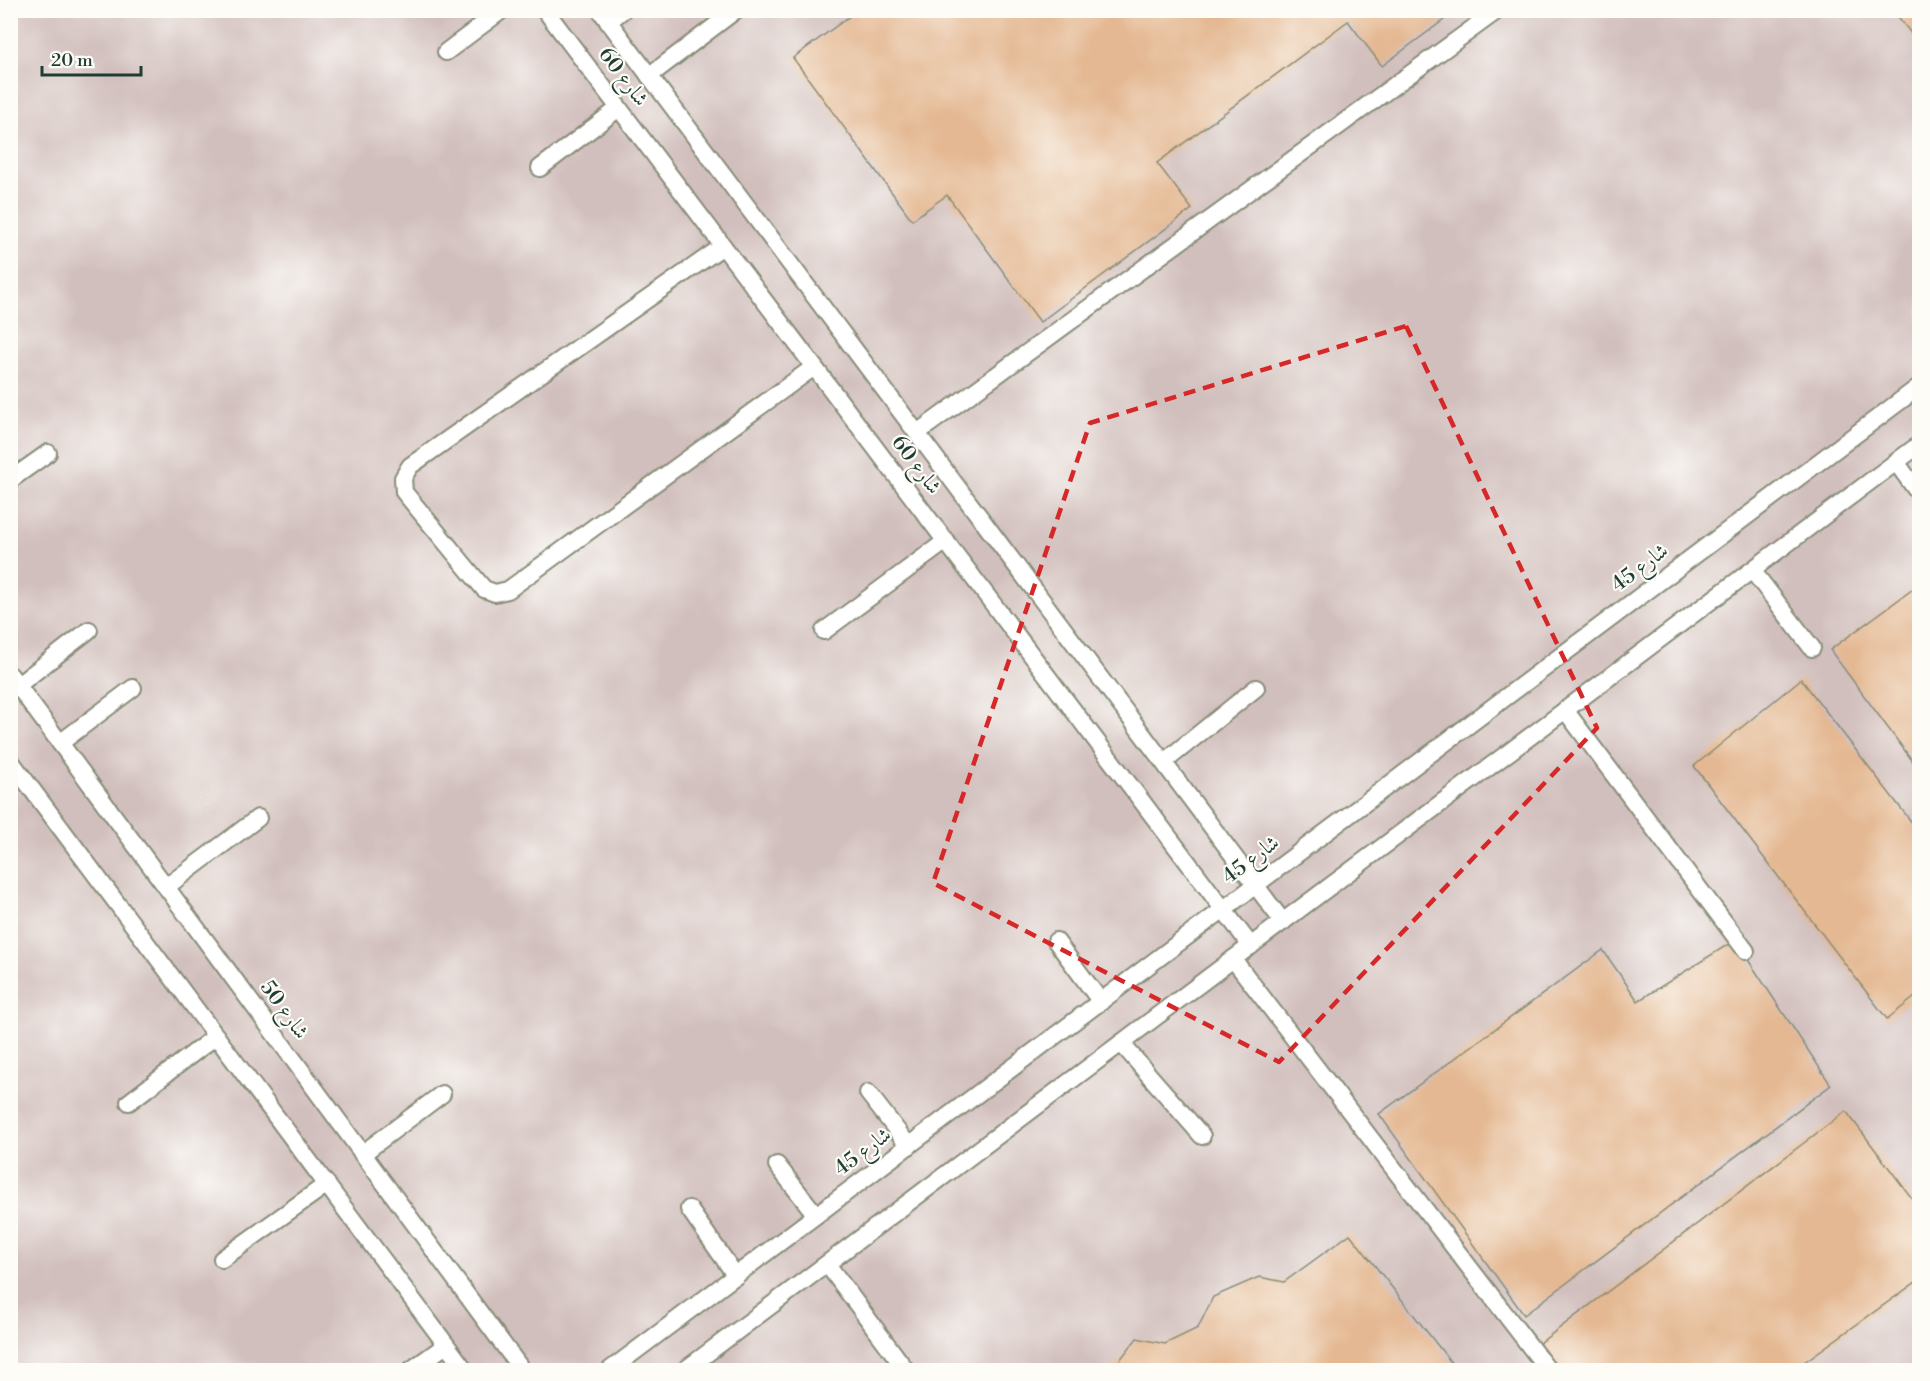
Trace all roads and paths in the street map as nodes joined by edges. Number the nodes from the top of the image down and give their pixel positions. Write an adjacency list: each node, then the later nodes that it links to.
1 (502, 10): 7 (lane)
2 (545, 10): 9 (lane, شارع 60)
3 (623, 10): 6 (lane)
4 (736, 10): 8 (lane)
5 (1498, 10): 14 (lane)
6 (604, 16): 8 (lane, شارع 60)
7 (446, 52)
8 (650, 76): 14 (lane, شارع 60)
9 (619, 108): 10 (lane); 11 (lane, شارع 60)
10 (540, 168)
11 (723, 246): 12 (lane, شارع 60); 12 (lane)
12 (814, 367): 20 (lane, شارع 60)
13 (1920, 386): 33 (lane, شارع 45)
14 (917, 433): 30 (lane, شارع 60)
15 (1920, 444): 17 (lane)
16 (48, 453): 18 (lane)
17 (1896, 462): 19 (lane); 21 (lane)
18 (10, 480)
19 (1920, 495)
20 (946, 541): 23 (lane); 35 (lane, شارع 60)
21 (1752, 570): 24 (lane); 28 (lane)
22 (89, 630): 25 (lane)
23 (824, 631)
24 (1812, 648)
25 (14, 680): 29 (lane, شارع 50)
26 (133, 688): 29 (lane)
27 (1256, 688): 30 (lane)
28 (1565, 710): 36 (lane); 39 (lane)
29 (60, 743): 34 (lane, شارع 50)
30 (1164, 762): 33 (lane, شارع 60)
31 (13, 768): 42 (lane)
32 (258, 818): 34 (lane)
33 (1256, 885): 35 (lane, شارع 45); 36 (lane, شارع 60)
34 (166, 887): 49 (lane, شارع 50)
35 (1224, 910): 38 (lane, شارع 60); 41 (lane, شارع 45)
36 (1283, 921): 38 (lane)
37 (1056, 941): 41 (lane)
38 (1251, 946): 40 (lane)
39 (1746, 951)
40 (1233, 959): 43 (lane); 64 (lane)
41 (1101, 1002): 48 (lane, شارع 45)
42 (216, 1036): 46 (lane); 51 (lane)
43 (1121, 1043): 47 (lane); 55 (lane)
44 (442, 1094): 49 (lane)
45 (868, 1094): 48 (lane)
46 (129, 1102)
47 (1202, 1136)
48 (909, 1146): 53 (lane, شارع 45)
49 (362, 1154): 61 (lane, شارع 50)
50 (777, 1166): 53 (lane)
51 (327, 1185): 54 (lane); 57 (lane)
52 (689, 1209): 56 (lane)
53 (816, 1215): 56 (lane, شارع 45)
54 (222, 1259)
55 (827, 1264): 58 (lane); 63 (lane)
56 (736, 1276): 62 (lane, شارع 45)
57 (446, 1345): 59 (lane); 60 (lane)
58 (901, 1369)
59 (411, 1371)
60 (465, 1371)
61 (522, 1371)
62 (610, 1371)
63 (685, 1371)
64 (1548, 1371)

